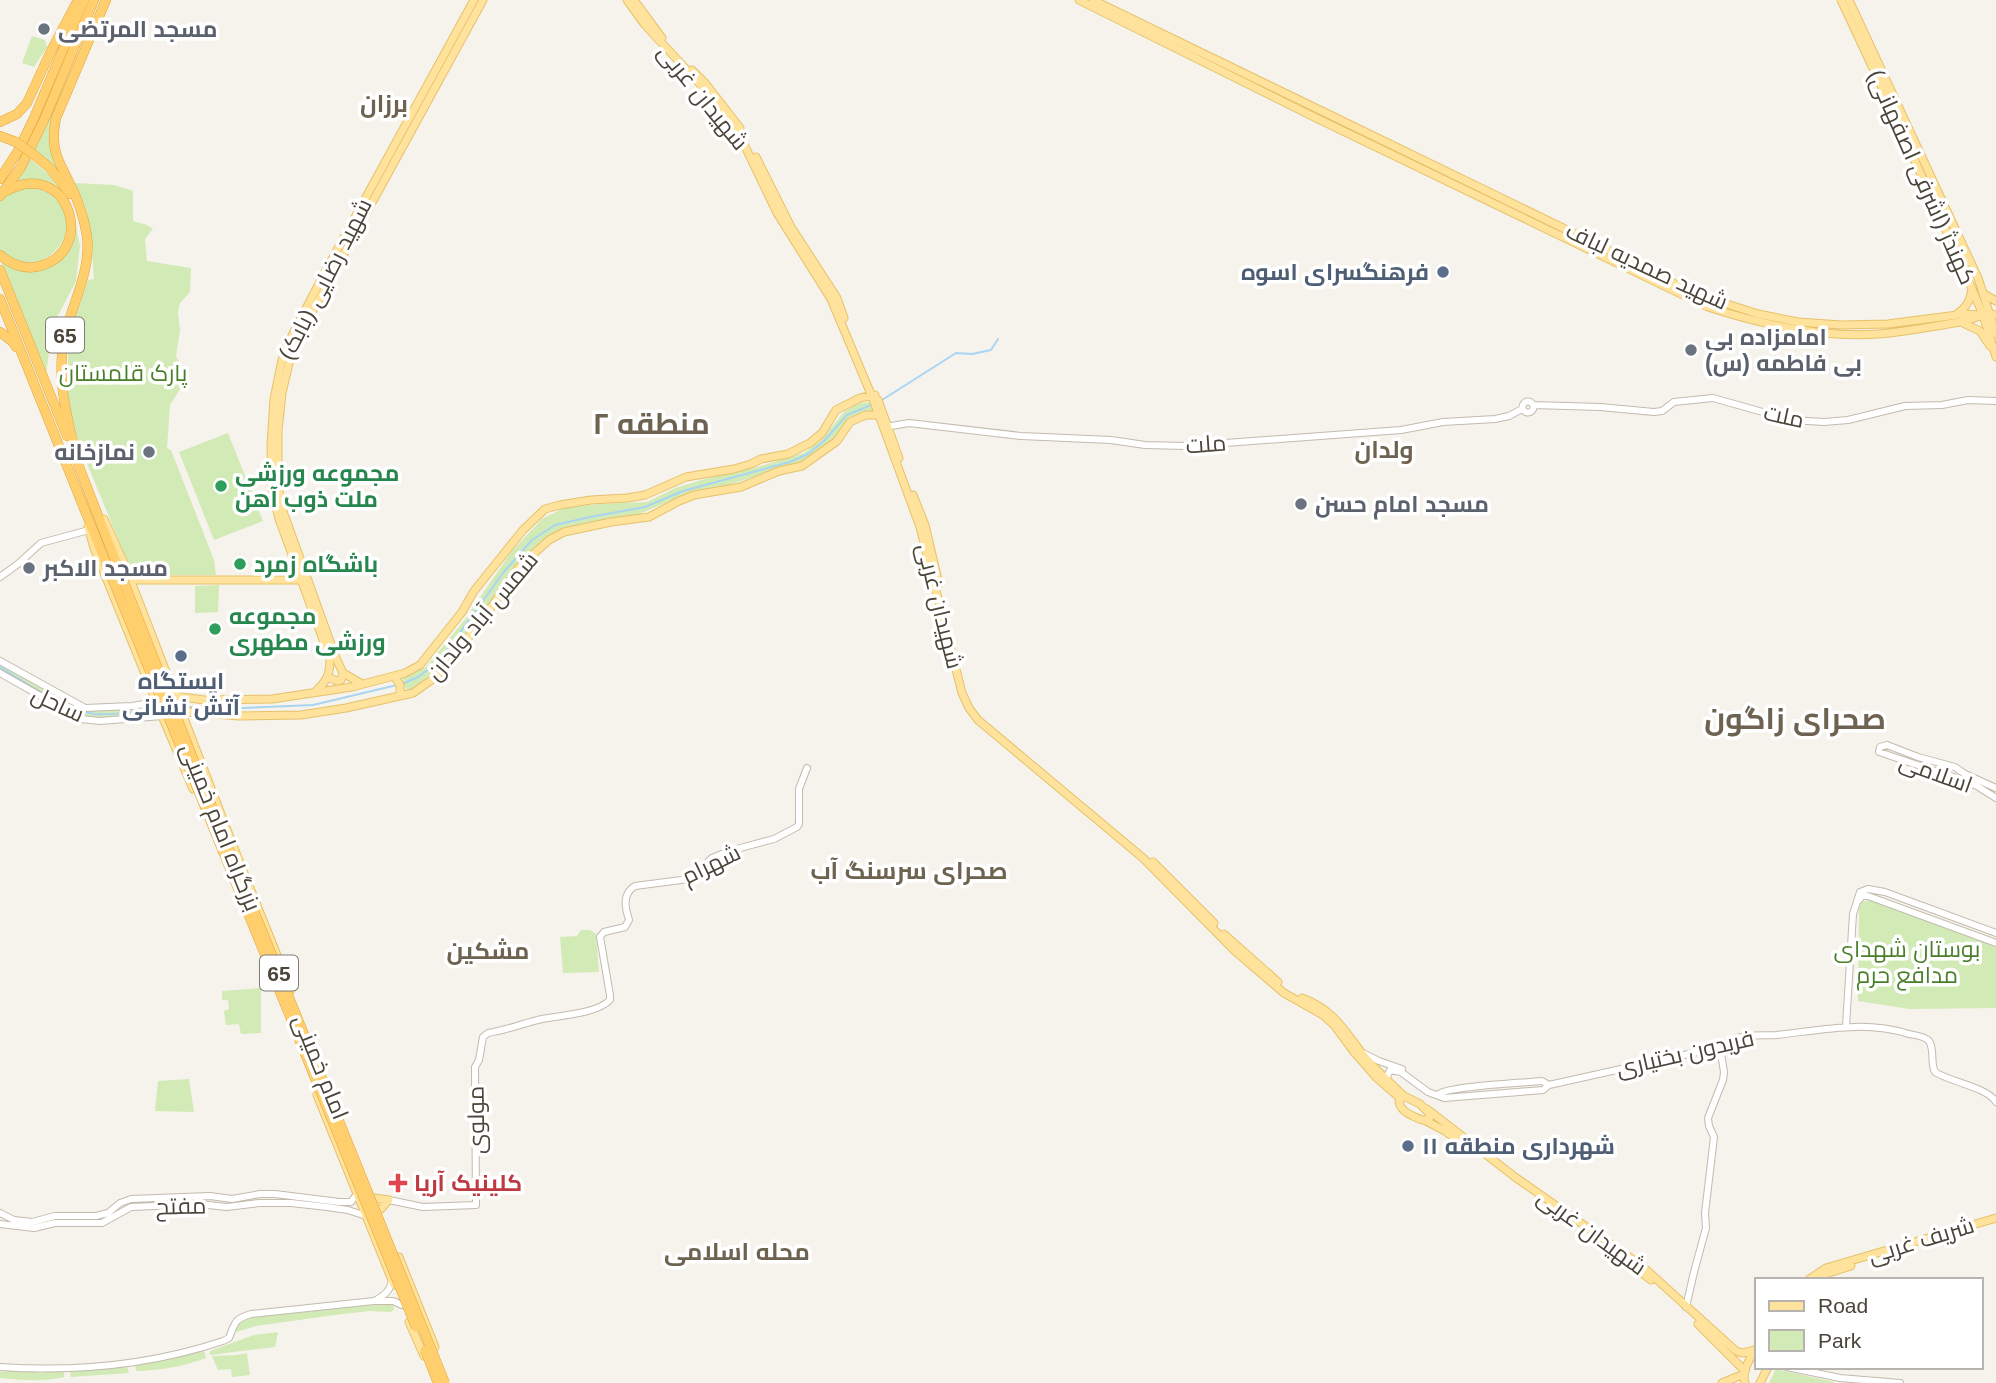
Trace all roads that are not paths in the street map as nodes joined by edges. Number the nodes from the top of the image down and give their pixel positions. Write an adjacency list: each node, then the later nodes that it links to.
1 (75, 0): 16 (highway)
2 (84, 0): 18 (highway)
3 (94, 0): 19 (highway)
4 (106, 0): 20 (highway, 65)
5 (474, 0): 14 (main road, شهید رضایی (بابک))
6 (483, 0): 14 (main road, شهید رضایی (بابک))
7 (628, 0): 33 (main road, شهیدان غربی)
8 (634, 0): 33 (main road, شهیدان غربی)
9 (1079, 0): 15 (main road, شهید صمدیه لباف)
10 (1093, 0): 15 (main road, شهید صمدیه لباف)
11 (1841, 0): 13 (main road, کهندژ (اشرفی اصفهانی))
12 (1849, 0): 13 (main road, کهندژ (اشرفی اصفهانی))
13 (1861, 33): 23 (main road, کهندژ (اشرفی اصفهانی)); 24 (main road, کهندژ (اشرفی اصفهانی))
14 (447, 57): 37 (main road, شهید رضایی (بابک))
15 (1302, 107): 28 (main road, شهید صمدیه لباف)
16 (0, 122)
17 (0, 136): 20 (highway, bridge)
18 (0, 179)
19 (1, 195): 21 (highway)
20 (81, 210): 38 (highway, 65)
21 (0, 256)
22 (0, 270): 38 (highway, بزرگراه امام خمینی)
23 (1972, 289): 27 (main road, کهندژ (اشرفی اصفهانی)); 28 (main road)
24 (1983, 293): 26 (main road); 27 (main road, کهندژ (اشرفی اصفهانی))
25 (0, 299): 32 (highway, 65)
26 (1996, 303): 27 (main road)
27 (1989, 315): 28 (main road, شهید صمدیه لباف); 30 (main road, کهندژ (اشرفی اصفهانی)); 31 (main road, کهندژ (اشرفی اصفهانی))
28 (1958, 319): 31 (main road)
29 (0, 332): 32 (highway)
30 (1996, 334)
31 (1995, 355)
32 (30, 372): 40 (highway, 65)
33 (874, 395): 35 (main road, شهیدان غربی); 36 (main road, شهیدان غربی); 53 (main road)
34 (1996, 401): 36 (street, ملت)
35 (878, 415): 36 (main road, شهیدان غربی); 58 (main road, شمس آباد ولدان)
36 (886, 427): 75 (main road, شهیدان غربی); 78 (main road, شهیدان غربی)
37 (275, 456): 45 (main road, شهید رضایی (بابک)); 52 (main road, شهید رضایی (بابک))
38 (78, 463): 39 (highway, بزرگراه امام خمینی / 65)
39 (85, 479): 42 (highway, بزرگراه امام خمینی / 65); 44 (main road, امام خمینی)
40 (84, 512): 41 (main road, امام خمینی); 42 (highway, 65)
41 (89, 530): 43 (street); 47 (main road, امام خمینی)
42 (111, 562): 104 (highway, بزرگراه امام خمینی / 65, bridge); 105 (highway, بزرگراه امام خمینی / 65, bridge)
43 (0, 577)
44 (131, 580): 45 (main road); 46 (main road, امام خمینی)
45 (301, 580): 54 (main road, شهید رضایی (بابک))
46 (157, 649): 47 (main road); 48 (main road, امام خمینی)
47 (138, 656): 50 (main road, امام خمینی)
48 (161, 658): 50 (main road); 57 (main road, امام خمینی)
49 (0, 661): 60 (street, ساحل)
50 (142, 666): 60 (main road, امام خمینی)
51 (0, 673): 63 (street, ساحل)
52 (343, 673): 54 (main road); 55 (main road)
53 (394, 676): 55 (main road); 58 (main road)
54 (328, 677): 56 (main road)
55 (363, 684): 56 (main road)
56 (314, 693): 59 (main road)
57 (175, 696): 59 (main road); 61 (main road, امام خمینی)
58 (400, 696): 62 (main road, شمس آباد ولدان)
59 (204, 700): 62 (main road)
60 (157, 702): 63 (main road, امام خمینی)
61 (182, 714): 62 (main road, شمس آباد ولدان); 67 (main road, امام خمینی)
62 (203, 714)
63 (162, 716): 68 (main road, امام خمینی)
64 (807, 768): 73 (street, شهرام)
65 (1996, 788): 66 (street, اسلامی)
66 (1996, 798)
67 (232, 844): 68 (main road); 83 (main road, امام خمینی)
68 (218, 848): 82 (main road, امام خمینی)
69 (1855, 904): 70 (street); 71 (street); 72 (street)
70 (1996, 933)
71 (1996, 943)
72 (1846, 1026): 74 (street, فریدون بختیاری); 79 (street, فریدون بختیاری)
73 (484, 1037): 84 (street, مولوی)
74 (1720, 1047): 77 (street, فریدون بختیاری); 97 (street)
75 (1363, 1053): 76 (main road, شهیدان غربی); 77 (street)
76 (1386, 1079): 77 (street); 78 (main road, شهیدان غربی)
77 (1418, 1083)
78 (1402, 1097): 80 (main road, شهیدان غربی); 81 (main road, شهیدان غربی)
79 (1996, 1102)
80 (1427, 1109): 81 (main road); 97 (main road, شهیدان غربی)
81 (1426, 1121): 100 (main road, شهیدان غربی)
82 (356, 1194): 85 (street); 89 (main road, امام خمینی)
83 (374, 1198): 84 (main road); 86 (main road, امام خمینی)
84 (389, 1200): 86 (main road)
85 (351, 1202): 87 (street); 88 (street, مفتح)
86 (380, 1210): 105 (main road, امام خمینی)
87 (352, 1211): 89 (street, مفتح); 91 (street, مفتح)
88 (0, 1213)
89 (366, 1216): 94 (main road, امام خمینی)
90 (1996, 1220): 92 (main road, شریف غربی); 93 (main road, شریف غربی)
91 (0, 1224)
92 (1811, 1278)
93 (1819, 1278)
94 (392, 1279): 95 (street); 96 (main road, امام خمینی)
95 (374, 1301): 96 (street); 101 (street)
96 (402, 1305): 104 (main road, امام خمینی)
97 (1686, 1307): 99 (main road, شهیدان غربی)
98 (1755, 1349): 99 (main road); 103 (main road)
99 (1744, 1353): 100 (main road)
100 (1738, 1363): 103 (main road, شهیدان غربی)
101 (0, 1367)
102 (1797, 1369): 107 (street)
103 (1744, 1379): 106 (main road)
104 (436, 1383)
105 (447, 1383)
106 (1722, 1383)
107 (1900, 1383)

